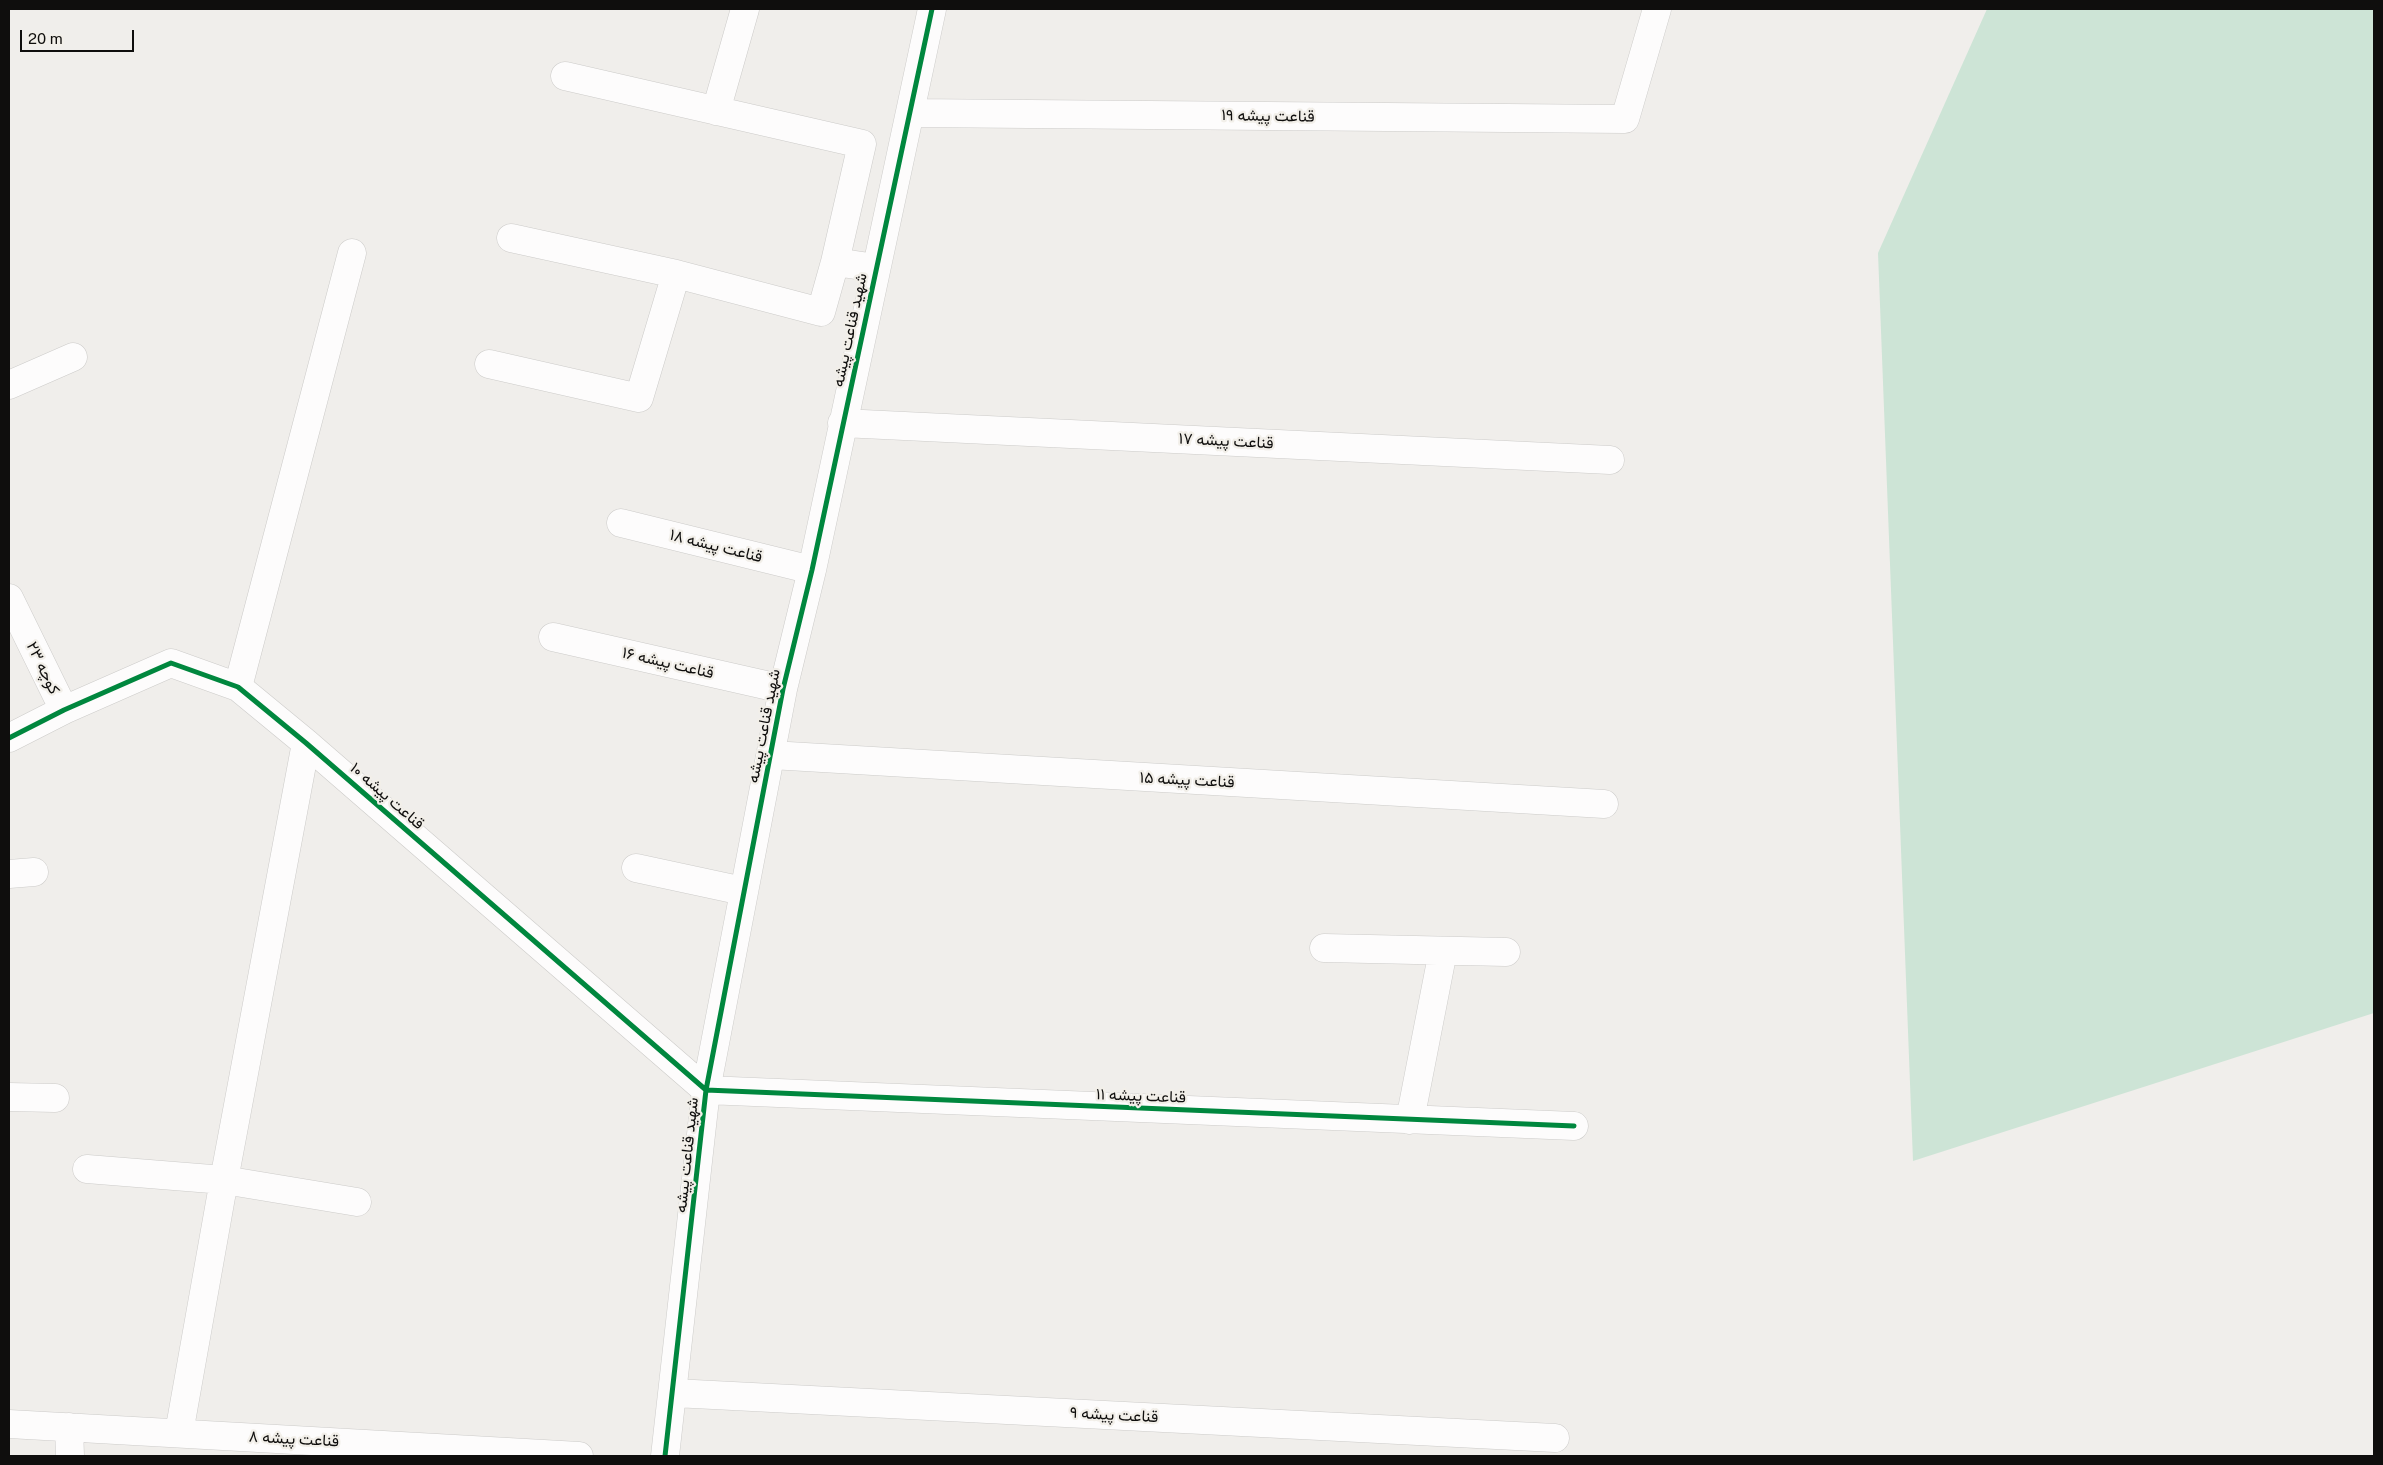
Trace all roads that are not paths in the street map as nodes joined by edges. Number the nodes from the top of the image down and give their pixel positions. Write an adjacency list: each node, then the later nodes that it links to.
1 (744, 9): 5 (street)
2 (932, 9): 6 (street, شهید قناعت پیشه)
3 (1657, 9): 6 (street, قناعت پیشه ۱۹)
4 (565, 76): 5 (street)
5 (716, 111): 9 (street)
6 (910, 113): 10 (street, شهید قناعت پیشه)
7 (511, 238): 11 (street)
8 (352, 253): 21 (street)
9 (836, 262): 10 (street); 11 (street)
10 (876, 268): 15 (street, شهید قناعت پیشه)
11 (676, 274): 13 (street)
12 (73, 357): 14 (street)
13 (489, 364)
14 (9, 385)
15 (842, 423): 16 (street, قناعت پیشه ۱۷); 18 (street, شهید قناعت پیشه)
16 (1610, 460)
17 (621, 523): 18 (street, قناعت پیشه ۱۸)
18 (812, 570): 22 (street, شهید قناعت پیشه)
19 (9, 598): 23 (street, کوچه ۲۳)
20 (553, 637): 22 (street, قناعت پیشه ۱۶)
21 (238, 687): 23 (street, قناعت پیشه ۱۰); 25 (street, قناعت پیشه ۱۰)
22 (783, 689): 26 (street, شهید قناعت پیشه)
23 (64, 710): 24 (street, قناعت پیشه ۱۰)
24 (9, 738)
25 (306, 743): 33 (street, قناعت پیشه ۱۰); 39 (street)
26 (771, 755): 27 (street, قناعت پیشه ۱۵); 29 (street, شهید قناعت پیشه)
27 (1604, 804)
28 (636, 868): 29 (street)
29 (743, 891): 33 (street, شهید قناعت پیشه)
30 (1324, 948): 31 (street)
31 (1443, 951): 32 (street); 36 (street)
32 (1506, 952)
33 (706, 1090): 36 (street, قناعت پیشه ۱۱); 41 (street, شهید قناعت پیشه)
34 (9, 1097): 35 (street)
35 (55, 1098)
36 (1410, 1120): 37 (street, قناعت پیشه ۱۱)
37 (1574, 1126)
38 (88, 1169): 39 (street)
39 (224, 1180): 40 (street); 44 (street)
40 (357, 1202)
41 (674, 1393): 45 (street, قناعت پیشه ۹); 49 (street, شهید قناعت پیشه)
42 (9, 1424): 43 (street, قناعت پیشه ۸)
43 (69, 1427): 44 (street, قناعت پیشه ۸); 47 (street)
44 (179, 1433): 46 (street, قناعت پیشه ۸)
45 (1555, 1438)
46 (365, 1449): 48 (street, قناعت پیشه ۸)
47 (70, 1456)
48 (579, 1456)
49 (665, 1456)

